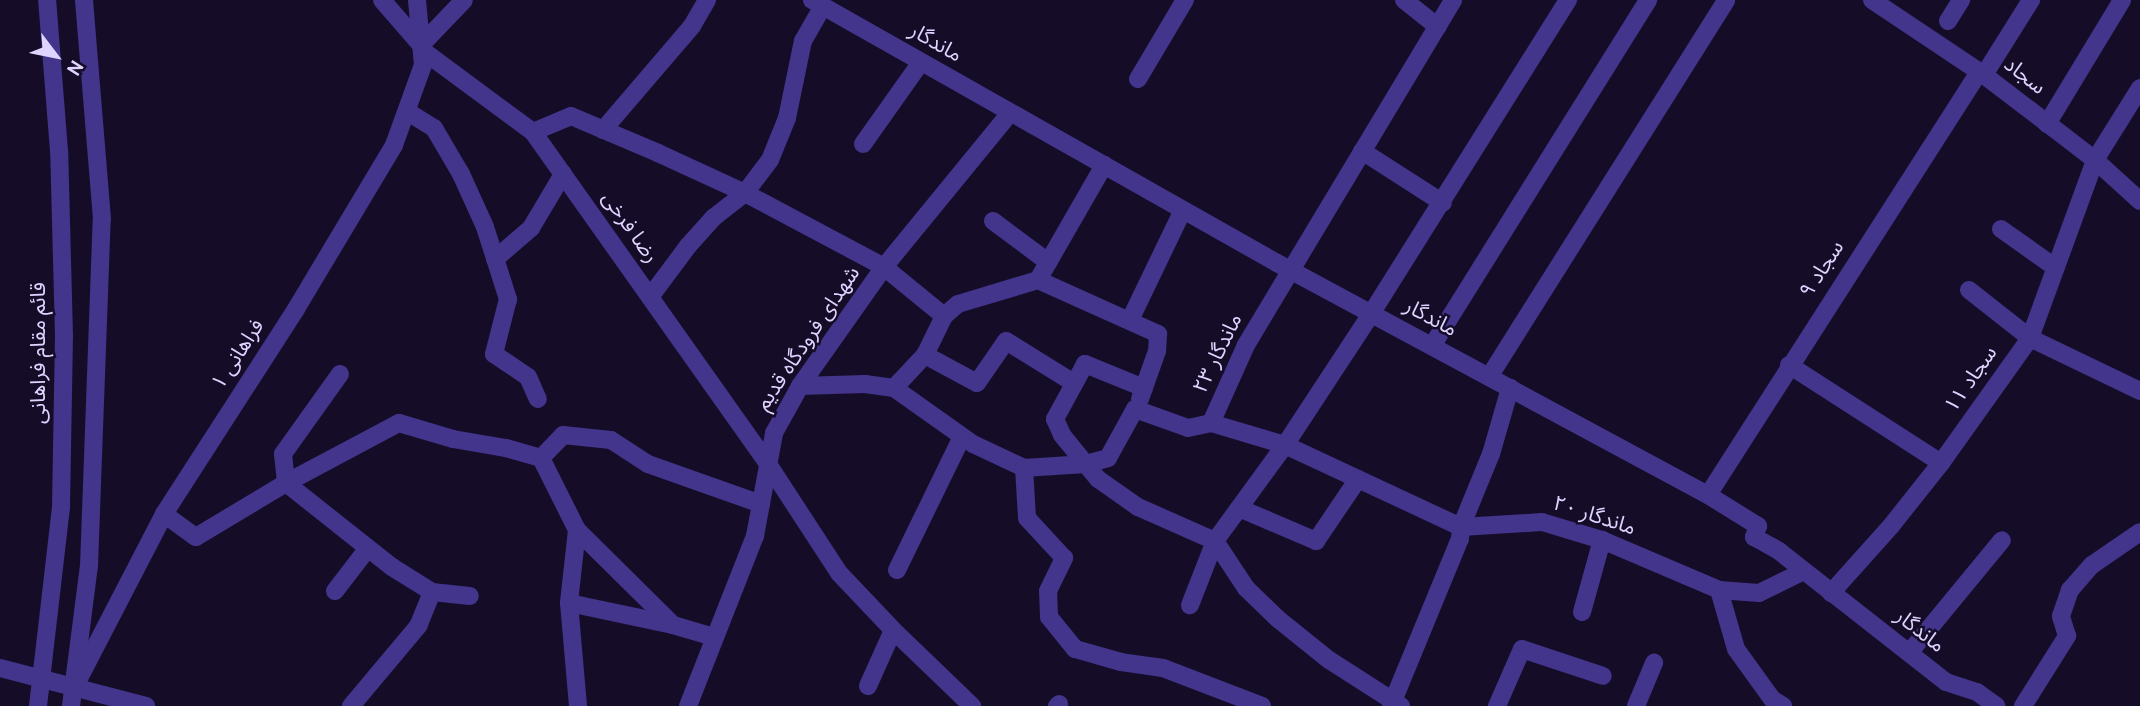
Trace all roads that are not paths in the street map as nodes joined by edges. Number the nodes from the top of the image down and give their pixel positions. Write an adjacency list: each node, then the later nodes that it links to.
1 (47, 0): 104 (street, قائم مقام فراهانی)
2 (84, 0): 105 (street)
3 (382, 0): 20 (street)
4 (417, 0): 20 (street)
5 (464, 0): 20 (street)
6 (707, 0): 28 (street)
7 (1185, 0): 23 (street)
8 (1404, 0): 19 (street)
9 (1453, 0): 19 (street, ماندگار ۲۳)
10 (1568, 0): 37 (street)
11 (1648, 0): 53 (street)
12 (1726, 0): 57 (street)
13 (1961, 0): 18 (street)
14 (2031, 0): 22 (street, سجاد ۹)
15 (2122, 0): 27 (street)
16 (1875, 1): 22 (street, سجاد)
17 (818, 3): 21 (street, ماندگار); 35 (street)
18 (1948, 22)
19 (1438, 27): 31 (street, ماندگار ۲۳)
20 (422, 47): 25 (street, فراهانی ۱); 29 (street, رضا فرخی)
21 (921, 62): 26 (street, ماندگار); 30 (street)
22 (1981, 74): 27 (street, سجاد); 55 (street, سجاد ۹)
23 (1138, 79)
24 (2140, 88): 32 (street, سجاد ۱۱)
25 (408, 112): 41 (street); 79 (street, فراهانی ۱)
26 (1010, 113): 33 (street, ماندگار); 43 (street, شهدای فرودگاه قدیم)
27 (2047, 124): 32 (street, سجاد)
28 (603, 130): 29 (street); 35 (street)
29 (533, 132): 34 (street, رضا فرخی)
30 (863, 144)
31 (1362, 151): 37 (street); 45 (street, ماندگار ۲۳)
32 (2095, 160): 36 (street, سجاد); 44 (street, سجاد ۱۱)
33 (1104, 165): 38 (street, ماندگار); 42 (street)
34 (563, 174): 41 (street); 48 (street, رضا فرخی)
35 (745, 192): 43 (street); 48 (street)
36 (2140, 201)
37 (1443, 203): 49 (street)
38 (1183, 210): 45 (street, ماندگار); 51 (street)
39 (993, 221): 42 (street)
40 (2001, 229): 44 (street)
41 (495, 259): 64 (street)
42 (1048, 262): 46 (street)
43 (884, 267): 50 (street); 59 (street, شهدای فرودگاه قدیم)
44 (2056, 268): 52 (street, سجاد ۱۱)
45 (1291, 270): 49 (street, ماندگار); 66 (street, ماندگار ۲۳)
46 (1038, 279): 50 (street); 51 (street)
47 (1969, 289): 52 (street)
48 (650, 297): 71 (street, رضا فرخی)
49 (1371, 314): 53 (street, ماندگار); 68 (street)
50 (944, 316): 54 (street)
51 (1130, 320): 61 (street)
52 (2030, 338): 63 (street); 70 (street, سجاد ۱۱)
53 (1432, 346): 57 (street, ماندگار)
54 (925, 355): 58 (street); 60 (street)
55 (1789, 365): 70 (street); 76 (street, سجاد ۹)
56 (340, 374): 75 (street)
57 (1489, 377): 62 (street, ماندگار)
58 (1074, 383): 61 (street); 72 (street)
59 (800, 386): 60 (street); 71 (street, شهدای فرودگاه قدیم)
60 (894, 388): 67 (street)
61 (1144, 388): 65 (street)
62 (1510, 388): 76 (street, ماندگار); 80 (street)
63 (2140, 391)
64 (538, 399)
65 (1135, 410): 66 (street, ماندگار ۲۳); 72 (street)
66 (1212, 423): 68 (street, ماندگار ۲۰)
67 (962, 437): 73 (street); 87 (street)
68 (1285, 445): 74 (street, ماندگار ۲۰); 78 (street)
69 (541, 458): 75 (street); 77 (street); 81 (street)
70 (1941, 463): 92 (street, سجاد ۱۱)
71 (768, 464): 77 (street, شهدای فرودگاه قدیم); 98 (street, رضا فرخی)
72 (1086, 464): 73 (street); 85 (street)
73 (1024, 468): 116 (street)
74 (1358, 479): 78 (street); 80 (street, ماندگار ۲۰)
75 (286, 482): 79 (street); 86 (street)
76 (1708, 495): 88 (street, ماندگار)
77 (761, 504): 99 (street, شهدای فرودگاه قدیم)
78 (1239, 508): 85 (street)
79 (164, 514): 105 (street, فراهانی ۱)
80 (1461, 527): 83 (street, ماندگار ۲۰); 108 (street)
81 (577, 530): 94 (street); 97 (street)
82 (2140, 532): 120 (street)
83 (1602, 540): 89 (street, ماندگار ۲۰); 96 (street)
84 (2003, 540): 100 (street)
85 (1215, 541): 95 (street); 108 (street)
86 (368, 548): 90 (street); 91 (street)
87 (897, 570)
88 (1804, 570): 89 (street, ماندگار ۲۰); 92 (street, ماندگار)
89 (1719, 590): 107 (street)
90 (335, 591)
91 (432, 592): 93 (street); 112 (street)
92 (1830, 593): 100 (street, ماندگار)
93 (470, 597)
94 (569, 603): 97 (street); 113 (street)
95 (1190, 605)
96 (1582, 612)
97 (673, 625): 99 (street)
98 (893, 631): 106 (street); 115 (street, رضا فرخی)
99 (714, 637): 114 (street, شهدای فرودگاه قدیم)
100 (1909, 653): 119 (street, ماندگار)
101 (1654, 663): 118 (street)
102 (0, 668): 104 (street)
103 (1603, 676): 117 (street)
104 (41, 679): 105 (street); 109 (street, قائم مقام فراهانی)
105 (75, 686): 110 (street); 111 (street)
106 (867, 686)
107 (1775, 704)
108 (1395, 705)
109 (38, 706)
110 (71, 706)
111 (146, 706)
112 (351, 706)
113 (578, 706)
114 (688, 706)
115 (972, 706)
116 (1262, 706)
117 (1497, 706)
118 (1636, 706)
119 (1996, 706)
120 (2023, 706)

